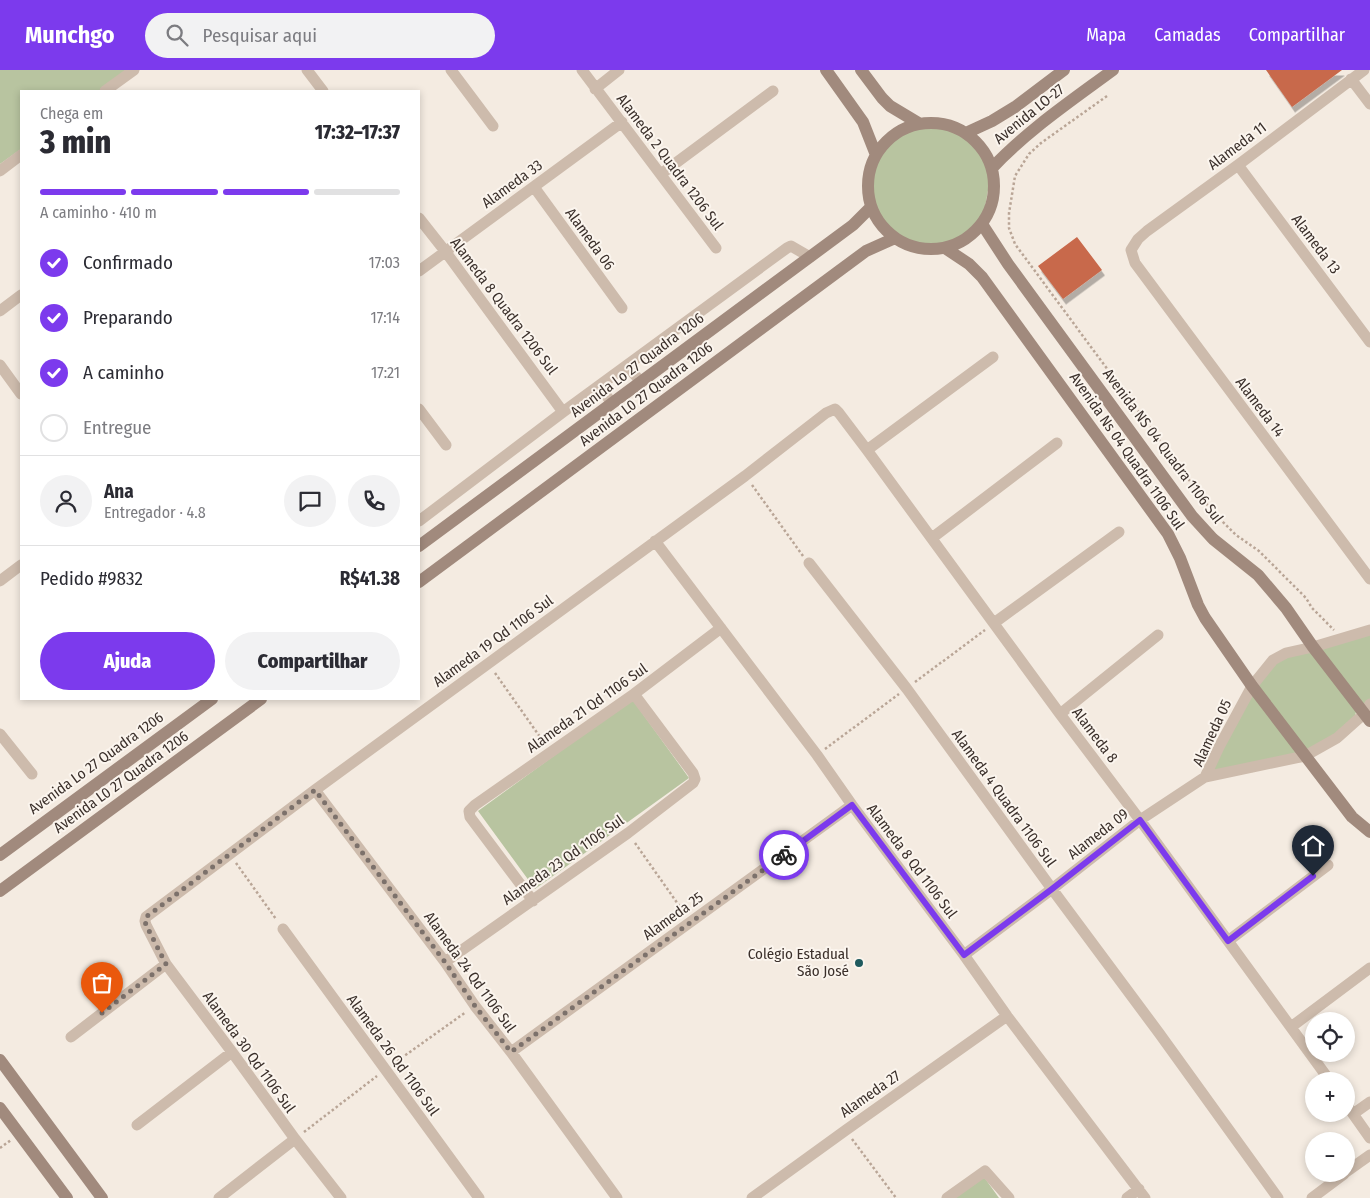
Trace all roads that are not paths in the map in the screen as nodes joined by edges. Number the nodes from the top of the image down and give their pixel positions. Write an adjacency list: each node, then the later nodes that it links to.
1 (134, 70): 13 (street)
2 (307, 70): 14 (street)
3 (451, 70): 19 (street)
4 (582, 70): 12 (street, Alameda 2 Quadra 1206 Sul)
5 (619, 70): 12 (street)
6 (826, 70): 21 (main road)
7 (861, 70): 18 (main road)
8 (1064, 70): 20 (main road, Avenida LO-27)
9 (1113, 70): 24 (main road, Avenida LO-27)
10 (1364, 70): 11 (street, Alameda 11)
11 (1351, 79): 16 (street); 23 (street, Alameda 11)
12 (595, 89): 17 (street, Alameda 2 Quadra 1206 Sul)
13 (106, 90)
14 (321, 90)
15 (774, 92): 26 (street)
16 (1370, 104)
17 (622, 122): 26 (street, Alameda 2 Quadra 1206 Sul); 27 (street, Alameda 33)
18 (920, 124): 20 (main road); 21 (main road)
19 (493, 126)
20 (966, 133): 24 (main road)
21 (876, 155): 28 (main road)
22 (20, 156): 25 (street)
23 (1238, 165): 34 (street, Alameda 11); 41 (street, Alameda 13)
24 (992, 168): 30 (main road)
25 (0, 171)
26 (661, 174): 32 (street, Alameda 2 Quadra 1206 Sul)
27 (534, 187): 35 (street, Alameda 33); 39 (street, Alameda 06)
28 (871, 207): 31 (main road); 36 (main road, Avenida Lo 27 Quadra 1206)
29 (420, 219): 35 (street, Alameda 8 Quadra 1206 Sul)
30 (982, 224): 33 (main road); 69 (main road, Avenida NS 04 Quadra 1106 Sul)
31 (895, 238): 33 (main road); 64 (main road, Avenida L0 27 Quadra 1206)
32 (716, 248)
33 (945, 248): 70 (main road, Avenida Ns 04 Quadra 1106 Sul)
34 (1131, 250): 62 (street, Alameda 14)
35 (445, 251): 37 (street, Alameda 33); 51 (street, Alameda 8 Quadra 1206 Sul)
36 (810, 257): 44 (street); 45 (main road, Avenida Lo 27 Quadra 1206)
37 (420, 270)
38 (20, 296): 40 (street)
39 (622, 308)
40 (0, 311)
41 (1370, 342)
42 (993, 357): 54 (street)
43 (0, 365): 47 (street)
44 (627, 366): 45 (street); 46 (street)
45 (641, 382): 48 (main road, Avenida Lo 27 Quadra 1206)
46 (598, 386): 48 (street); 51 (street)
47 (20, 393)
48 (612, 403): 59 (main road, Avenida Lo 27 Quadra 1206)
49 (834, 409): 54 (street, Alameda 8); 58 (street, Alameda 19 Qd 1106 Sul)
50 (420, 410): 53 (street)
51 (563, 412): 55 (street)
52 (1057, 443): 57 (street)
53 (446, 445)
54 (867, 450): 57 (street, Alameda 8)
55 (420, 520)
56 (1119, 532): 65 (street)
57 (932, 538): 65 (street, Alameda 8)
58 (655, 541): 66 (street, Alameda 8 Qd 1106 Sul); 81 (street, Alameda 19 Qd 1106 Sul)
59 (420, 545)
60 (809, 563): 87 (street, Alameda 4 Quadra 1106 Sul)
61 (18, 568): 63 (street)
62 (1370, 579)
63 (0, 581)
64 (420, 581)
65 (994, 623): 76 (street, Alameda 8)
66 (721, 628): 71 (street, Alameda 21 Qd 1106 Sul); 82 (street, Alameda 8 Qd 1106 Sul)
67 (1370, 630): 69 (street, Alameda 05)
68 (1158, 635): 76 (street)
69 (1313, 647): 70 (street, Alameda 05); 75 (main road, Avenida NS 04 Quadra 1106 Sul)
70 (1252, 686): 78 (main road, Avenida Ns 04 Quadra 1106 Sul); 80 (street, Alameda 05)
71 (634, 694): 89 (street, Alameda 23 Qd 1106 Sul); 89 (street, Alameda 21 Qd 1106 Sul)
72 (209, 700): 74 (main road, Avenida Lo 27 Quadra 1206)
73 (260, 700): 88 (main road, Avenida L0 27 Quadra 1206)
74 (197, 704): 85 (main road, Avenida Lo 27 Quadra 1206)
75 (1368, 713): 78 (street, Alameda 05)
76 (1060, 714): 83 (street, Alameda 8)
77 (0, 734): 79 (street)
78 (1305, 756): 80 (street, Alameda 05); 84 (main road, Avenida Ns 04 Quadra 1106 Sul)
79 (32, 774)
80 (1205, 777): 83 (street, Alameda 09)
81 (315, 790): 90 (street, Alameda 19 Qd 1106 Sul); 94 (street, Alameda 24 Qd 1106 Sul)
82 (852, 805): 93 (street, Alameda 8 Qd 1106 Sul); 101 (street, Alameda 25)
83 (1140, 820): 87 (street, Alameda 09); 92 (street, Alameda 8)
84 (1370, 832)
85 (0, 855)
86 (1328, 865): 92 (street)
87 (1052, 889): 93 (street, Alameda 09); 125 (street, Alameda 4 Quadra 1106 Sul)
88 (0, 891)
89 (532, 901): 94 (street, Alameda 23 Qd 1106 Sul)
90 (146, 917): 95 (street, Alameda 30 Qd 1106 Sul)
91 (283, 929): 119 (street, Alameda 26 Qd 1106 Sul)
92 (1228, 941): 98 (street, Alameda 8)
93 (964, 955): 97 (street, Alameda 8 Qd 1106 Sul)
94 (445, 962): 101 (street, Alameda 24 Qd 1106 Sul)
95 (166, 964): 99 (street); 100 (street, Alameda 30 Qd 1106 Sul)
96 (1370, 968): 98 (street)
97 (1007, 1016): 114 (street, Alameda 8 Qd 1106 Sul); 121 (street, Alameda 27)
98 (1291, 1027): 103 (street, Alameda 8)
99 (71, 1037)
100 (232, 1052): 108 (street); 110 (street, Alameda 30 Qd 1106 Sul)
101 (511, 1052): 120 (street, Alameda 24 Qd 1106 Sul)
102 (0, 1060): 116 (main road)
103 (1324, 1072)
104 (1370, 1102): 106 (street)
105 (0, 1108): 115 (main road)
106 (1355, 1113)
107 (1355, 1117): 109 (street)
108 (137, 1125)
109 (1370, 1138)
110 (295, 1139): 117 (street); 118 (street, Alameda 30 Qd 1106 Sul)
111 (1370, 1155): 112 (street)
112 (1355, 1166)
113 (1333, 1182): 126 (street)
114 (1142, 1194): 124 (street)
115 (67, 1198)
116 (102, 1198)
117 (219, 1198)
118 (341, 1198)
119 (479, 1198)
120 (617, 1198)
121 (752, 1198)
122 (947, 1198): 123 (street)
123 (1009, 1198)
124 (1127, 1198)
125 (1278, 1198)
126 (1312, 1198)

